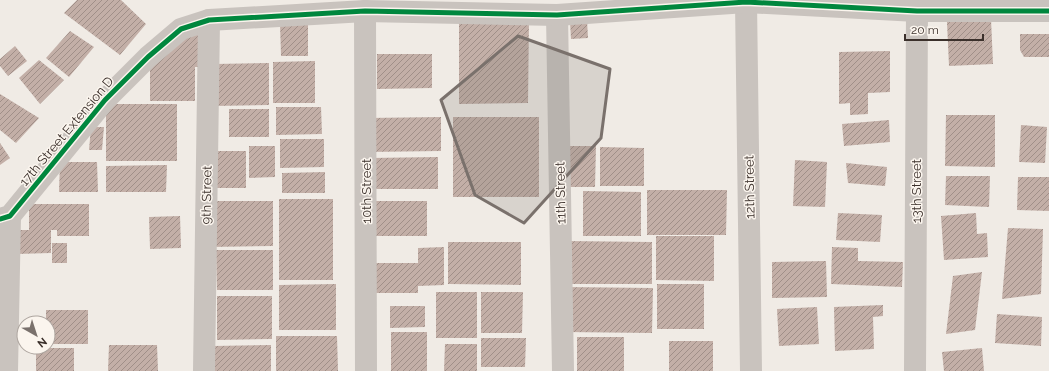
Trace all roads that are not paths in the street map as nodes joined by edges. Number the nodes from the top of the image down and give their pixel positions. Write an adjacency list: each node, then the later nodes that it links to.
1 (746, 2): 3 (street, 17th Street Extension D); 5 (street, 17th Street Extension D); 12 (street, 12th Street)
2 (365, 11): 5 (street, 17th Street Extension D); 6 (street, 17th Street Extension D); 10 (street, 10th Street)
3 (917, 11): 4 (street, 17th Street Extension D); 13 (street, 13th Street)
4 (1049, 11)
5 (557, 15): 11 (street, 11th Street)
6 (208, 20): 7 (street, 17th Street Extension D); 9 (street, 9th Street)
7 (5, 217): 8 (street)
8 (7, 371)
9 (204, 371)
10 (366, 371)
11 (563, 371)
12 (752, 371)
13 (915, 371)

